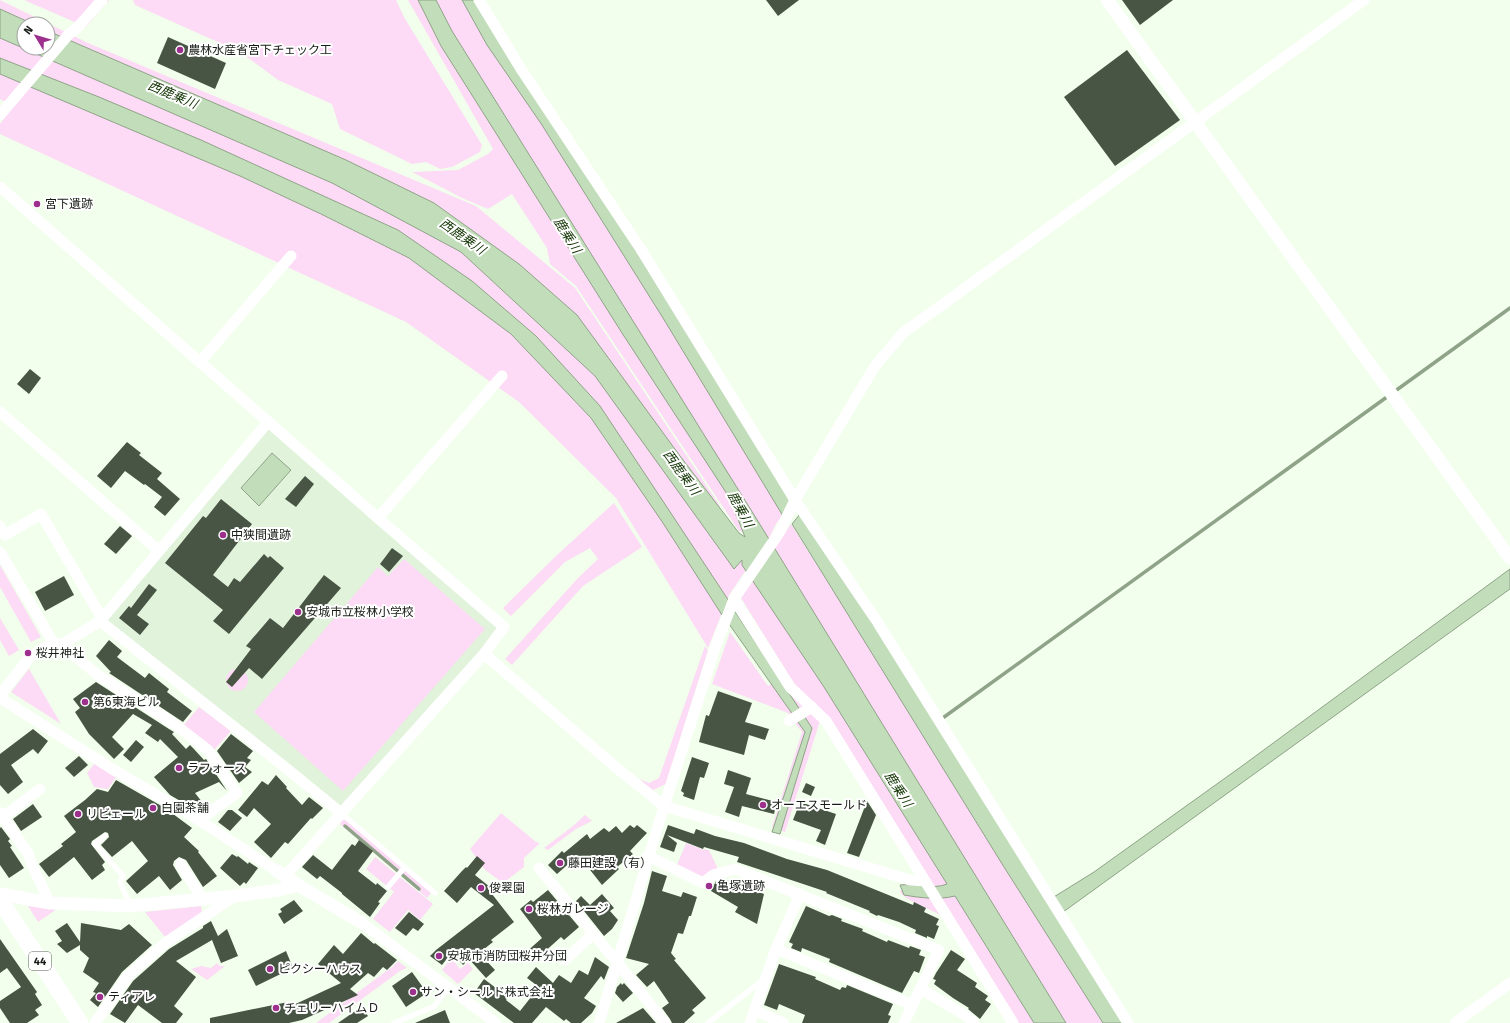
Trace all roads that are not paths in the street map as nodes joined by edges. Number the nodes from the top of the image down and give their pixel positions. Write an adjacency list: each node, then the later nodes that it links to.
1 (102, 0): 5 (street)
2 (479, 0): 13 (street)
3 (1107, 0): 6 (street)
4 (1364, 0): 6 (street)
5 (0, 115)
6 (1194, 122): 13 (street); 18 (street)
7 (0, 187): 9 (street)
8 (291, 256): 9 (street)
9 (200, 362): 12 (street)
10 (502, 376): 14 (street)
11 (0, 412): 16 (street)
12 (268, 422): 14 (street); 16 (street)
13 (795, 500): 19 (street); 70 (street)
14 (378, 518): 22 (street)
15 (0, 526): 20 (street)
16 (159, 551): 20 (street)
17 (0, 552): 21 (street)
18 (1510, 558)
19 (732, 604): 25 (street); 37 (street)
20 (101, 620): 21 (street); 26 (street)
21 (57, 643): 23 (street); 28 (street)
22 (484, 654): 25 (street); 26 (street)
23 (0, 696): 28 (street)
24 (40, 789): 27 (street)
25 (664, 806): 30 (street); 37 (street)
26 (341, 813): 32 (lane); 34 (street)
27 (1, 815): 44 (street)
28 (199, 820): 34 (street)
29 (105, 836): 45 (lane)
30 (648, 856): 40 (street); 50 (street)
31 (180, 864): 42 (street)
32 (404, 867): 36 (lane); 38 (lane)
33 (539, 868): 47 (street)
34 (281, 874): 35 (street)
35 (298, 885): 41 (street); 46 (street)
36 (388, 887)
37 (929, 889): 69 (street)
38 (435, 893)
39 (0, 894): 44 (street)
40 (800, 894): 48 (street); 54 (street)
41 (236, 896): 42 (street); 59 (street)
42 (203, 899): 45 (street)
43 (0, 900): 58 (main road, 44)
44 (50, 903): 45 (street)
45 (130, 906)
46 (362, 923): 53 (street)
47 (593, 934): 49 (street); 50 (street)
48 (776, 949): 51 (street); 55 (street)
49 (558, 952)
50 (616, 961): 62 (street); 63 (street)
51 (765, 979): 56 (street); 64 (lane)
52 (1510, 983): 71 (street)
53 (450, 988): 57 (street); 60 (lane)
54 (921, 989): 55 (street); 68 (street)
55 (913, 1005): 67 (street)
56 (754, 1010): 65 (street); 66 (street)
57 (482, 1019): 61 (street)
58 (80, 1023)
59 (95, 1023)
60 (394, 1023)
61 (496, 1023)
62 (599, 1023)
63 (665, 1023)
64 (708, 1023)
65 (750, 1023)
66 (783, 1023)
67 (904, 1023)
68 (974, 1023)
69 (1013, 1023)
70 (1128, 1023)
71 (1455, 1023)

